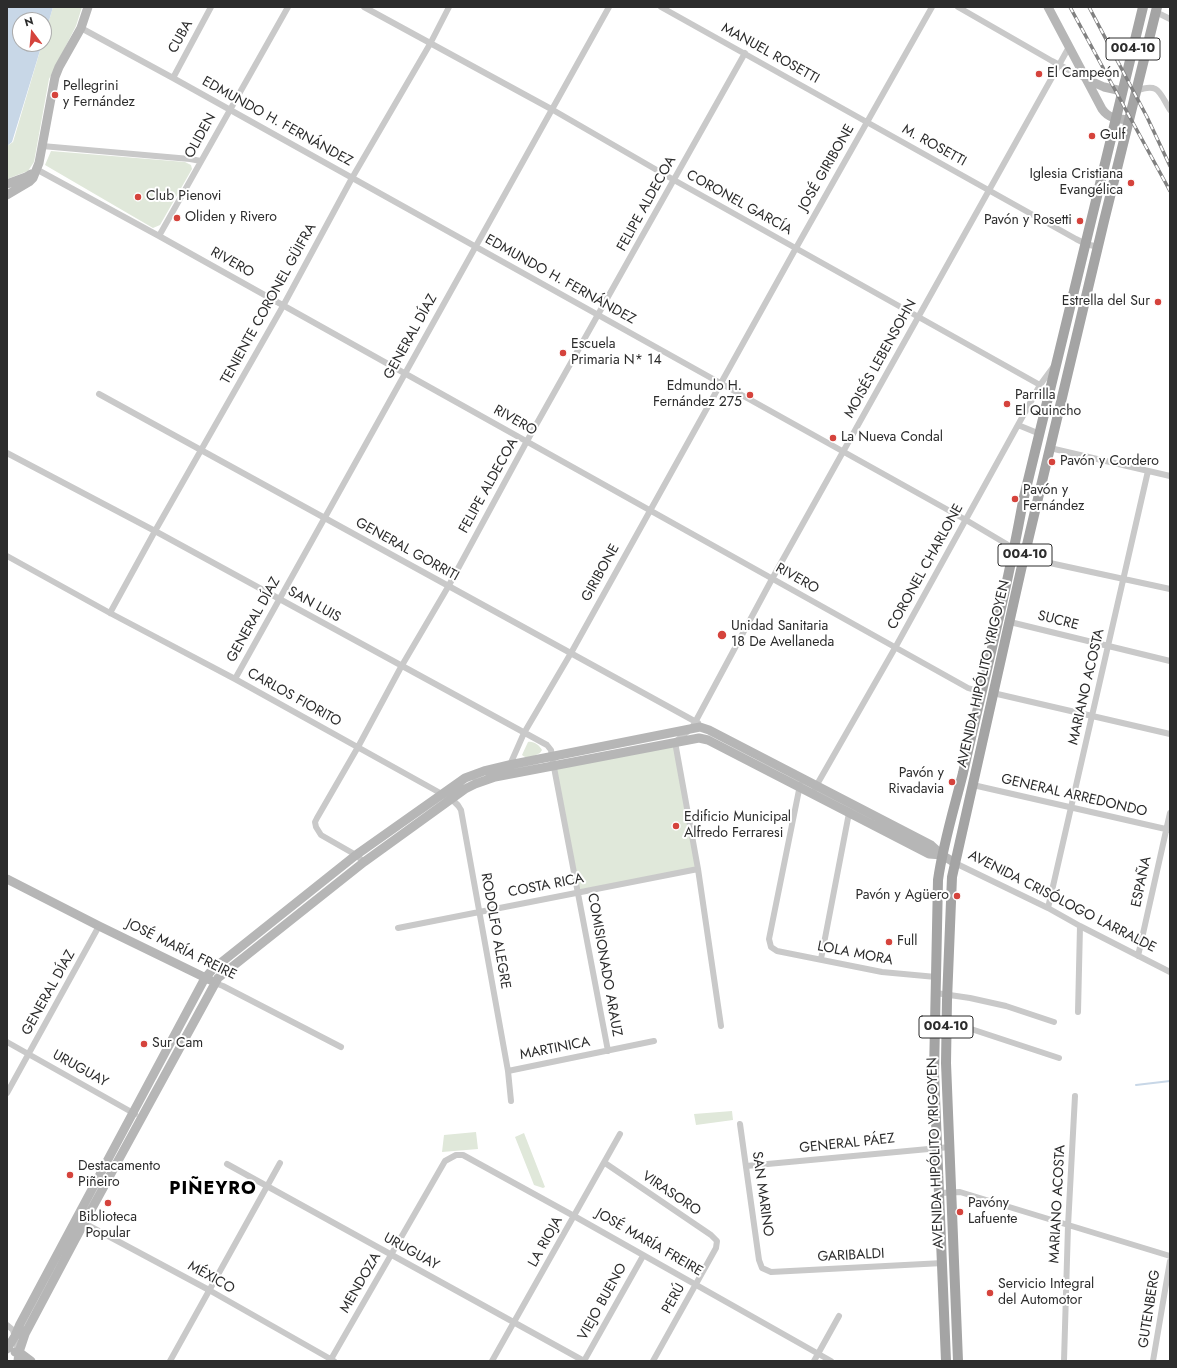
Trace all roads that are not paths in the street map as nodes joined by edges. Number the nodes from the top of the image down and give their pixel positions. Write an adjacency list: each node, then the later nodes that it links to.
1 (88, 7): 14 (main road)
2 (211, 7): 19 (street, CUBA)
3 (288, 7): 23 (street, OLIDEN)
4 (364, 7): 15 (street, CORONEL GARCÍA)
5 (449, 7): 15 (street, TENIENTE CORONEL GÜIFRA)
6 (609, 7): 24 (street, GENERAL DÍAZ)
7 (661, 7): 17 (street, MANUEL ROSETTI)
8 (932, 7): 28 (street, JOSÉ GIRIBONE)
9 (958, 7): 18 (street)
10 (1048, 7): 16 (main road)
11 (1143, 7): 21 (main road, AVENIDA HIPÓLITO YRIGOYEN / 004-10)
12 (1157, 9): 13 (street); 22 (main road, AVENIDA HIPÓLITO YRIGOYEN / 004-10)
13 (1170, 19)
14 (81, 28): 19 (street, EDMUNDO H. FERNÁNDEZ); 29 (main road)
15 (430, 44): 24 (street, CORONEL GARCÍA); 32 (street, TENIENTE CORONEL GÜIFRA)
16 (1069, 47): 18 (street, MOISÉS LEBENSOHN); 20 (main road)
17 (745, 53): 28 (street, MANUEL ROSETTI); 33 (street, FELIPE ALDECOA)
18 (1059, 65): 20 (street); 35 (street, MOISÉS LEBENSOHN)
19 (172, 78): 23 (street, EDMUNDO H. FERNÁNDEZ)
20 (1086, 79): 21 (main road); 26 (main road)
21 (1122, 91): 26 (main road, AVENIDA HIPÓLITO YRIGOYEN / 004-10)
22 (1136, 92): 25 (street); 27 (main road, AVENIDA HIPÓLITO YRIGOYEN / 004-10)
23 (230, 110): 30 (street, OLIDEN); 32 (street, EDMUNDO H. FERNÁNDEZ)
24 (553, 110): 33 (street, CORONEL GARCÍA); 39 (street, GENERAL DÍAZ)
25 (1170, 110)
26 (1116, 119): 27 (main road); 38 (main road, AVENIDA HIPÓLITO YRIGOYEN / 004-10)
27 (1130, 120): 40 (main road, AVENIDA HIPÓLITO YRIGOYEN / 004-10)
28 (867, 122): 35 (street, M. ROSETTI); 41 (street, JOSÉ GIRIBONE)
29 (42, 146): 30 (street); 31 (main road)
30 (201, 161): 37 (street, OLIDEN)
31 (36, 169): 34 (main road); 36 (main road); 37 (street, RIVERO)
32 (352, 178): 39 (street, EDMUNDO H. FERNÁNDEZ); 42 (street, TENIENTE CORONEL GÜIFRA)
33 (674, 180): 41 (street, CORONEL GARCÍA); 43 (street, FELIPE ALDECOA)
34 (7, 184)
35 (989, 190): 38 (street); 44 (street, MOISÉS LEBENSOHN)
36 (7, 195)
37 (159, 236): 42 (street, RIVERO)
38 (1086, 244): 40 (street); 45 (main road, AVENIDA HIPÓLITO YRIGOYEN / 004-10)
39 (476, 247): 43 (street, EDMUNDO H. FERNÁNDEZ); 46 (street, GENERAL DÍAZ)
40 (1098, 247): 53 (main road, AVENIDA HIPÓLITO YRIGOYEN / 004-10)
41 (796, 248): 44 (street, CORONEL GARCÍA); 47 (street, JOSÉ GIRIBONE)
42 (284, 306): 46 (street, RIVERO); 54 (street, TENIENTE CORONEL GÜIFRA)
43 (598, 315): 47 (street, EDMUNDO H. FERNÁNDEZ); 52 (street, FELIPE ALDECOA)
44 (919, 317): 48 (street, CORONEL GARCÍA); 55 (street, MOISÉS LEBENSOHN)
45 (1057, 362): 48 (street, CORONEL CHARLONE); 51 (main road, AVENIDA HIPÓLITO YRIGOYEN / 004-10)
46 (405, 373): 52 (street, RIVERO); 60 (street, GENERAL DÍAZ)
47 (721, 384): 55 (street, EDMUNDO H. FERNÁNDEZ); 59 (street, GIRIBONE)
48 (1040, 385): 50 (street, CORONEL CHARLONE)
49 (99, 394): 54 (street, GENERAL GORRITI)
50 (1018, 425): 51 (street); 61 (street, CORONEL CHARLONE)
51 (1040, 434): 63 (main road, AVENIDA HIPÓLITO YRIGOYEN / 004-10)
52 (527, 441): 59 (street, RIVERO); 68 (street, FELIPE ALDECOA)
53 (1050, 448): 57 (street); 64 (main road, AVENIDA HIPÓLITO YRIGOYEN / 004-10)
54 (201, 450): 60 (street, GENERAL GORRITI); 62 (street, TENIENTE CORONEL GÜIFRA)
55 (843, 452): 61 (street, EDMUNDO H. FERNÁNDEZ); 66 (street, MOISÉS LEBENSOHN)
56 (7, 453): 62 (street, SAN LUIS)
57 (1148, 471): 58 (street); 67 (street, MARIANO ACOSTA)
58 (1170, 476)
59 (650, 510): 66 (street, RIVERO); 75 (street, GIRIBONE)
60 (324, 518): 68 (street, GENERAL GORRITI); 70 (street, GENERAL DÍAZ)
61 (966, 520): 63 (street, EDMUNDO H. FERNÁNDEZ); 74 (street, CORONEL CHARLONE)
62 (155, 531): 70 (street, SAN LUIS); 71 (street, TENIENTE CORONEL GÜIFRA)
63 (1015, 549): 64 (street, EDMUNDO H. FERNÁNDEZ); 79 (main road, AVENIDA HIPÓLITO YRIGOYEN / 004-10)
64 (1025, 555): 67 (street, EDMUNDO H. FERNÁNDEZ); 72 (main road, AVENIDA HIPÓLITO YRIGOYEN / 004-10)
65 (7, 556): 71 (street, CARLOS FIORITO)
66 (772, 579): 74 (street, RIVERO); 82 (street, MOISÉS LEBENSOHN)
67 (1124, 580): 69 (street, EDMUNDO H. FERNÁNDEZ); 73 (street, MARIANO ACOSTA)
68 (448, 587): 75 (street, GENERAL GORRITI); 77 (street, FELIPE ALDECOA)
69 (1170, 589)
70 (279, 599): 77 (street, SAN LUIS); 78 (street, GENERAL DÍAZ)
71 (110, 613): 78 (street, CARLOS FIORITO)
72 (1010, 622): 73 (street, SUCRE); 80 (main road, AVENIDA HIPÓLITO YRIGOYEN / 004-10)
73 (1108, 646): 76 (street, SUCRE); 81 (street, MARIANO ACOSTA)
74 (895, 648): 79 (street, RIVERO); 92 (street, CORONEL CHARLONE)
75 (570, 653): 82 (street, GENERAL GORRITI); 83 (street, GIRIBONE)
76 (1170, 661)
77 (401, 666): 83 (street, SAN LUIS); 86 (street, FELIPE ALDECOA)
78 (235, 679): 86 (street, CARLOS FIORITO)
79 (981, 692): 101 (main road, AVENIDA HIPÓLITO YRIGOYEN / 004-10)
80 (994, 693): 81 (street); 91 (main road, AVENIDA HIPÓLITO YRIGOYEN / 004-10)
81 (1093, 716): 84 (street); 96 (street, MARIANO ACOSTA)
82 (694, 725): 85 (street, MOISÉS LEBENSOHN); 87 (main road); 90 (main road)
83 (524, 733): 87 (street, SAN LUIS); 88 (street, GIRIBONE)
84 (1170, 734)
85 (675, 742): 87 (main road); 90 (main road); 104 (street)
86 (358, 747): 93 (street, CARLOS FIORITO); 100 (street, FELIPE ALDECOA)
87 (553, 761): 88 (main road); 89 (main road); 106 (street, COMISIONADO ARAUZ)
88 (509, 765): 89 (street, GIRIBONE); 93 (main road)
89 (505, 776): 95 (main road)
90 (801, 783): 92 (main road, AVENIDA CRISÓLOGO LARRALDE); 94 (main road); 113 (street, LOLA MORA)
91 (973, 785): 96 (street, GENERAL ARREDONDO); 103 (main road, AVENIDA HIPÓLITO YRIGOYEN / 004-10)
92 (817, 786): 94 (street, CORONEL CHARLONE); 101 (main road, AVENIDA CRISÓLOGO LARRALDE)
93 (442, 794): 95 (street, CARLOS FIORITO); 100 (main road)
94 (812, 794): 97 (main road)
95 (451, 799): 102 (main road); 108 (street, RODOLFO ALEGRE)
96 (1071, 808): 99 (street, GENERAL ARREDONDO); 107 (street, MARIANO ACOSTA)
97 (849, 813): 101 (main road); 113 (street)
98 (1170, 813): 99 (street, ESPAÑA)
99 (1168, 829): 112 (street, ESPAÑA)
100 (356, 855): 102 (street); 116 (main road)
101 (942, 855): 103 (main road, AVENIDA CRISÓLOGO LARRALDE); 115 (main road, AVENIDA HIPÓLITO YRIGOYEN / 004-10)
102 (364, 862): 117 (main road)
103 (954, 863): 107 (street, AVENIDA CRISÓLOGO LARRALDE); 119 (main road, AVENIDA HIPÓLITO YRIGOYEN / 004-10)
104 (698, 869): 106 (street, COSTA RICA); 123 (street)
105 (7, 879): 109 (main road, JOSÉ MARÍA FREIRE)
106 (578, 892): 108 (street, COSTA RICA); 127 (street, COMISIONADO ARAUZ)
107 (1048, 908): 110 (street, AVENIDA CRISÓLOGO LARRALDE)
108 (479, 911): 111 (street, COSTA RICA); 130 (street, RODOLFO ALEGRE)
109 (99, 926): 116 (main road, JOSÉ MARÍA FREIRE); 128 (street, GENERAL DÍAZ)
110 (1080, 926): 112 (street, AVENIDA CRISÓLOGO LARRALDE); 120 (street)
111 (398, 928)
112 (1138, 956): 114 (street, AVENIDA CRISÓLOGO LARRALDE)
113 (821, 960): 115 (street, LOLA MORA)
114 (1170, 972)
115 (936, 977): 118 (main road, AVENIDA HIPÓLITO YRIGOYEN / 004-10)
116 (205, 978): 117 (main road, JOSÉ MARÍA FREIRE); 134 (main road)
117 (215, 983): 126 (street, JOSÉ MARÍA FREIRE); 135 (main road)
118 (936, 993): 119 (street); 139 (main road, AVENIDA HIPÓLITO YRIGOYEN / 004-10)
119 (947, 995): 121 (street); 122 (main road, AVENIDA HIPÓLITO YRIGOYEN / 004-10)
120 (1078, 1012)
121 (1054, 1022)
122 (946, 1025): 129 (street); 138 (main road, AVENIDA HIPÓLITO YRIGOYEN / 004-10)
123 (721, 1026)
124 (654, 1041): 127 (street, MARTINICA)
125 (7, 1042): 128 (street, URUGUAY)
126 (341, 1047)
127 (608, 1051): 130 (street, MARTINICA)
128 (29, 1054): 131 (street, GENERAL DÍAZ); 134 (street, URUGUAY)
129 (1059, 1058)
130 (508, 1071): 133 (street, RODOLFO ALEGRE)
131 (7, 1092)
132 (1075, 1096): 151 (street, MARIANO ACOSTA)
133 (511, 1101)
134 (133, 1113): 135 (street, URUGUAY); 149 (main road)
135 (141, 1117): 150 (main road)
136 (740, 1124): 144 (street, SAN MARINO)
137 (620, 1134): 142 (street, LA RIOJA)
138 (950, 1147): 139 (street, GENERAL PÁEZ); 147 (main road, AVENIDA HIPÓLITO YRIGOYEN / 004-10)
139 (938, 1148): 144 (street, GENERAL PÁEZ); 146 (main road, AVENIDA HIPÓLITO YRIGOYEN / 004-10)
140 (451, 1157): 148 (street, JOSÉ MARÍA FREIRE); 153 (street, MENDOZA)
141 (280, 1163): 145 (street)
142 (605, 1163): 148 (street, LA RIOJA); 152 (street, VIRASORO)
143 (227, 1164): 145 (street, URUGUAY)
144 (746, 1166): 158 (street, SAN MARINO)
145 (268, 1187): 153 (street, URUGUAY); 160 (street)
146 (940, 1192): 147 (street); 157 (main road, AVENIDA HIPÓLITO YRIGOYEN / 004-10)
147 (952, 1192): 151 (street); 177 (main road, AVENIDA HIPÓLITO YRIGOYEN / 004-10)
148 (574, 1216): 154 (street, JOSÉ MARÍA FREIRE); 162 (street, LA RIOJA)
149 (76, 1218): 150 (street, MÉXICO); 164 (main road)
150 (84, 1223): 160 (street, MÉXICO); 167 (main road)
151 (1068, 1226): 155 (street); 178 (street, MARIANO ACOSTA)
152 (716, 1248): 159 (street, PERÚ)
153 (391, 1254): 162 (street, URUGUAY); 168 (street, MENDOZA)
154 (643, 1256): 159 (street, JOSÉ MARÍA FREIRE); 172 (street, VIEJO BUENO)
155 (1170, 1256)
156 (1170, 1261): 179 (street, GUTENBERG)
157 (943, 1263): 158 (street, GARIBALDI); 176 (main road, AVENIDA HIPÓLITO YRIGOYEN / 004-10)
158 (762, 1268)
159 (695, 1285): 166 (street, JOSÉ MARÍA FREIRE); 173 (street, PERÚ)
160 (208, 1290): 168 (street, MÉXICO); 170 (street)
161 (839, 1316): 166 (street)
162 (514, 1323): 171 (street, LA RIOJA); 172 (street, URUGUAY)
163 (7, 1325): 164 (street)
164 (15, 1336): 165 (main road); 167 (street)
165 (7, 1351): 167 (main road)
166 (818, 1354): 174 (street); 175 (street, JOSÉ MARÍA FREIRE)
167 (19, 1357): 169 (main road)
168 (332, 1360)
169 (31, 1361)
170 (170, 1361)
171 (492, 1361)
172 (584, 1361)
173 (653, 1361)
174 (814, 1361)
175 (831, 1361)
176 (946, 1361)
177 (958, 1361)
178 (1064, 1361)
179 (1154, 1361)

